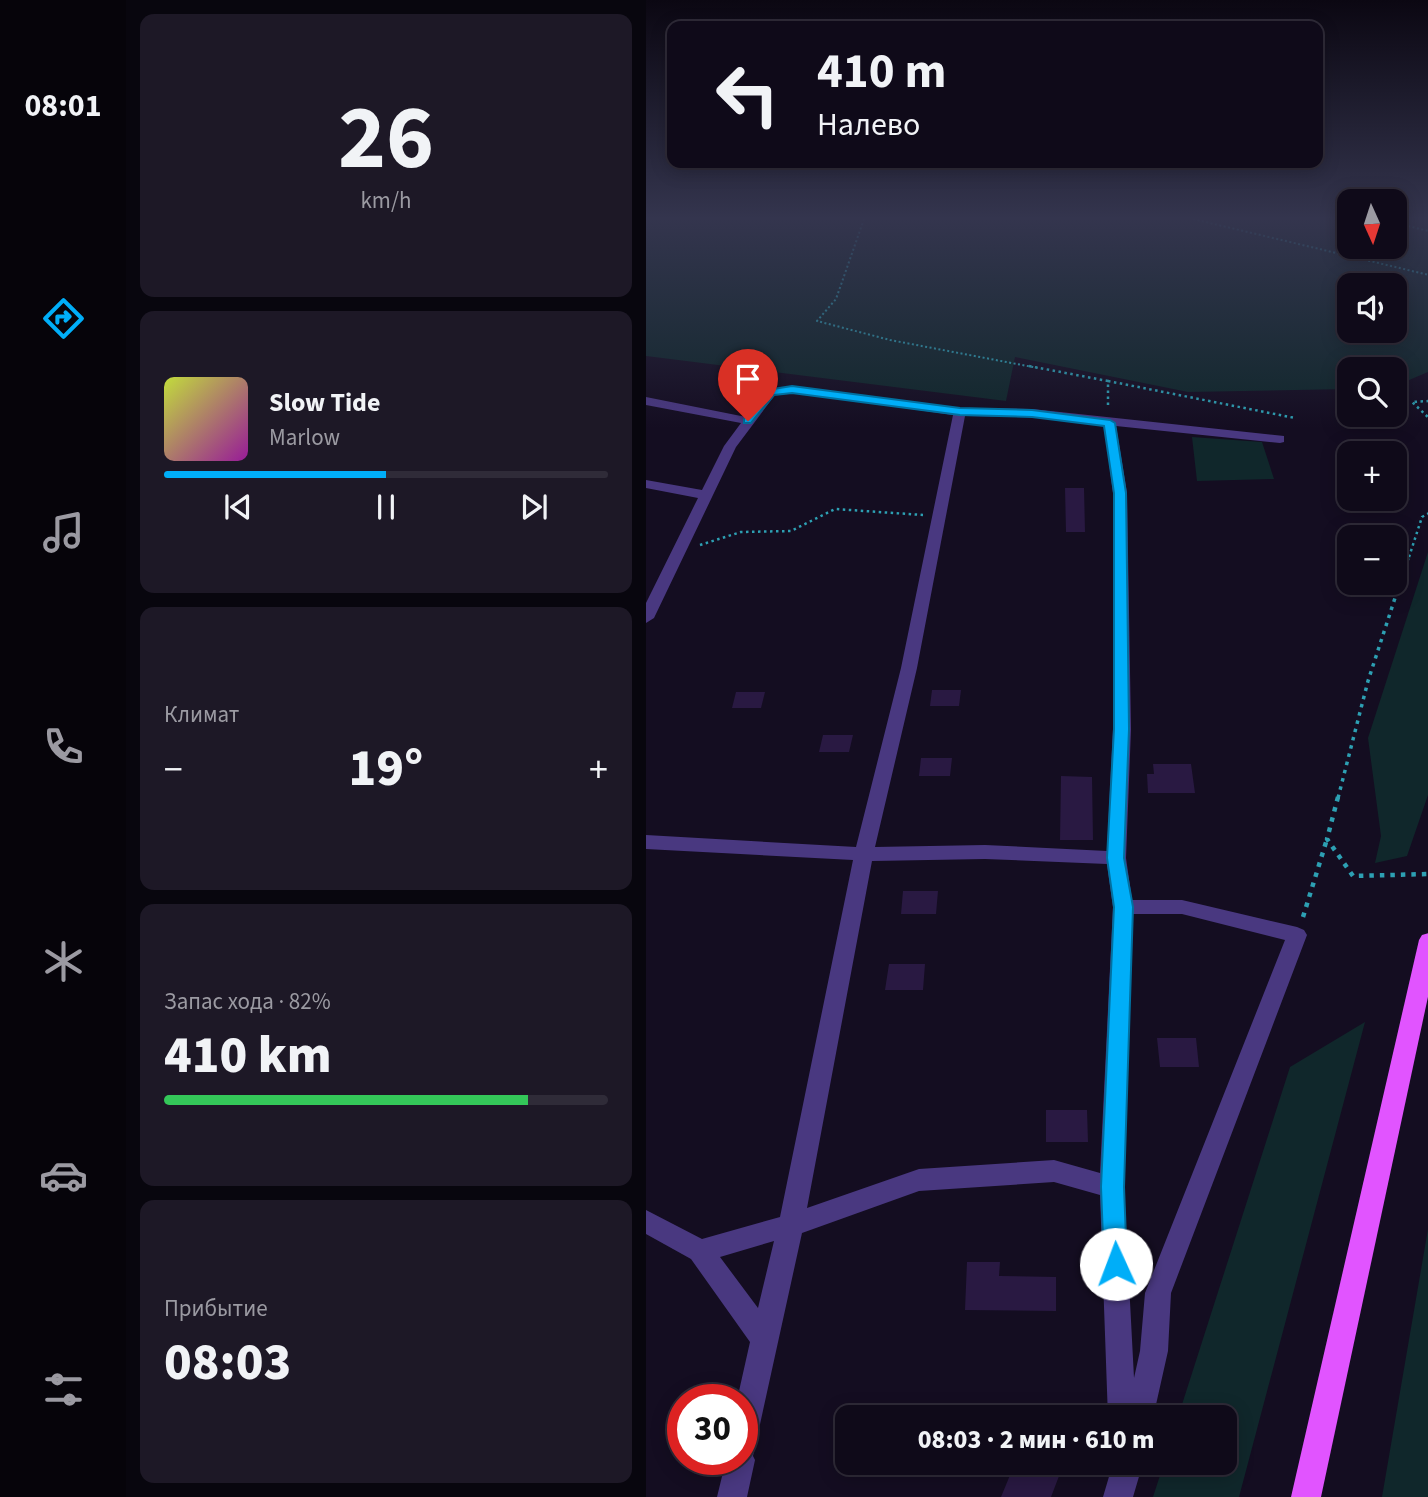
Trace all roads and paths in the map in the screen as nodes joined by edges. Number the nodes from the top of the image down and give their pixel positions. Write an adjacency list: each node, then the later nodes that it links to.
1 (840, 289): 2 (path)
2 (1108, 381): 6 (path); 9 (path)
3 (646, 401): 8 (street)
4 (1428, 401): 7 (path)
5 (960, 412): 8 (street); 9 (street); 14 (street)
6 (1295, 418)
7 (1428, 418)
8 (748, 421): 12 (street)
9 (1110, 423): 10 (street); 20 (street)
10 (1280, 439)
11 (646, 484): 12 (street)
12 (706, 495): 15 (street)
13 (1428, 513): 17 (path)
14 (941, 516): 15 (path); 19 (street)
15 (678, 551): 16 (street)
16 (646, 618)
17 (1327, 839): 21 (path); 23 (path)
18 (646, 842): 19 (street)
19 (864, 854): 20 (street); 27 (street)
20 (1116, 858): 22 (street)
21 (1428, 874)
22 (1123, 907): 23 (street); 25 (street)
23 (1297, 935): 32 (street)
24 (1428, 940): 35 (main road)
25 (1112, 1187): 27 (street); 31 (street)
26 (646, 1221): 28 (street)
27 (791, 1225): 28 (street); 29 (street)
28 (700, 1251): 29 (street)
29 (764, 1339): 30 (street)
30 (755, 1384)
31 (1121, 1405)
32 (1142, 1405)
33 (737, 1475): 34 (street)
34 (732, 1497)
35 (1306, 1497)

